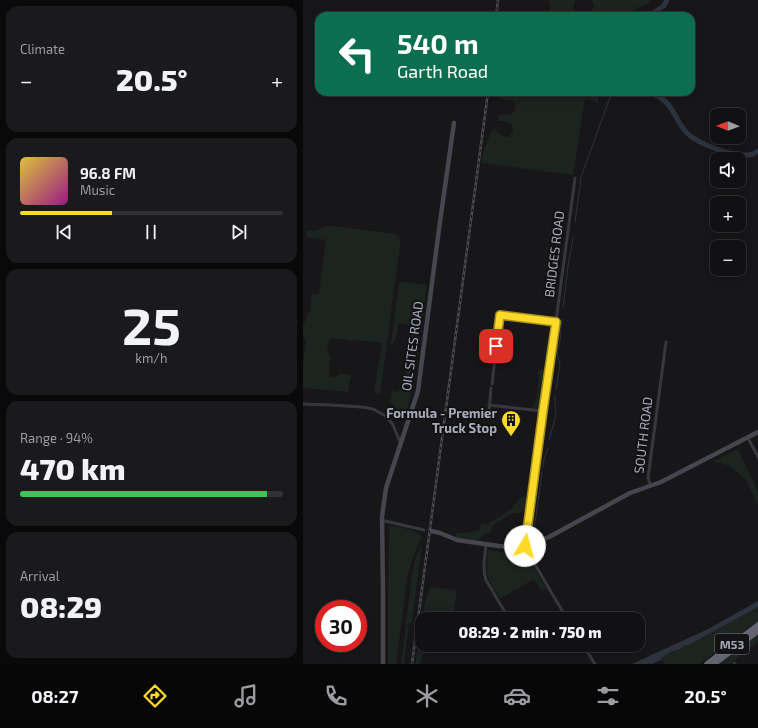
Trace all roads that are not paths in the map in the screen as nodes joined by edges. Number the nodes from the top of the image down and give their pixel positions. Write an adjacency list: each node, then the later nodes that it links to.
1 (454, 123): 11 (street, OIL SITES ROAD)
2 (575, 178): 3 (street, BRIDGES ROAD)
3 (556, 322): 6 (street); 7 (street, BRIDGES ROAD)
4 (666, 342): 13 (street, SOUTH ROAD)
5 (303, 404): 11 (street)
6 (489, 405): 7 (street); 8 (street)
7 (543, 411): 18 (street, BRIDGES ROAD)
8 (489, 412)
9 (758, 432): 10 (street)
10 (748, 438): 12 (street); 13 (street)
11 (401, 444): 14 (street, OIL SITES ROAD)
12 (758, 457)
13 (651, 486): 18 (street, SOUTH ROAD)
14 (381, 520): 15 (street); 24 (street, OIL SITES ROAD)
15 (424, 530)
16 (431, 531): 17 (street)
17 (486, 544): 18 (street); 19 (street)
18 (525, 546): 20 (street)
19 (505, 612)
20 (563, 612)
21 (758, 625): 26 (highway, M53)
22 (758, 631): 27 (highway, M53)
23 (587, 652): 25 (street)
24 (383, 664)
25 (595, 664)
26 (707, 664)
27 (714, 664)

